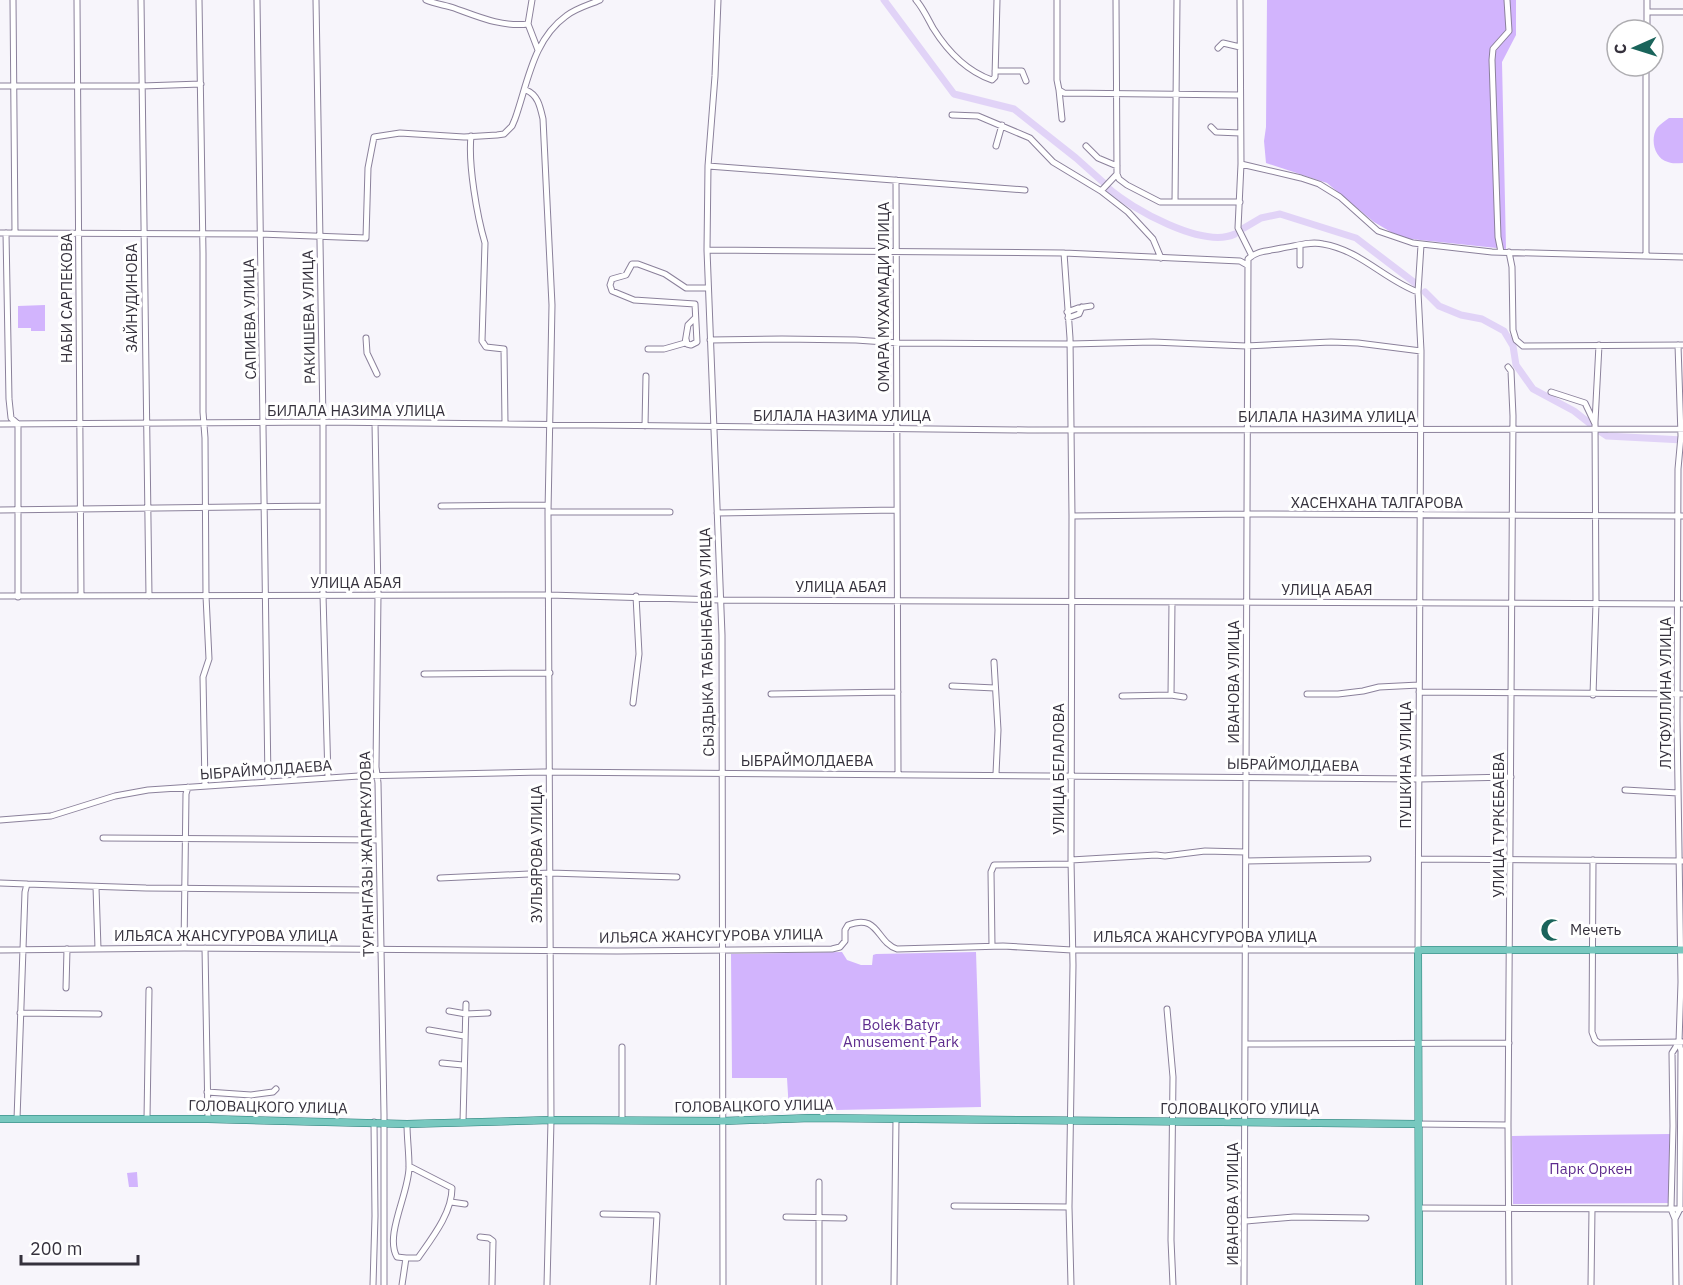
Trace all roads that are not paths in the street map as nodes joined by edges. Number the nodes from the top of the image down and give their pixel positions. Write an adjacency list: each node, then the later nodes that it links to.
1 (13, 0): 32 (street)
2 (77, 0): 30 (street, НАБИ САРПЕКОВА)
3 (141, 0): 33 (street, ЗАЙНУДИНОВА)
4 (199, 0): 29 (street)
5 (257, 0): 61 (street, САПИЕВА УЛИЦА)
6 (316, 0): 62 (street, РАКИШЕВА УЛИЦА)
7 (426, 0): 22 (street)
8 (532, 0): 22 (street)
9 (600, 0): 25 (street)
10 (718, 0): 48 (street, СЫЗДЫКА ТАБЫНБАЕВА УЛИЦА)
11 (916, 0): 26 (street)
12 (998, 0): 26 (street)
13 (1057, 0): 35 (street)
14 (1116, 0): 36 (street)
15 (1177, 0): 37 (street)
16 (1240, 0): 23 (street)
17 (1507, 0): 67 (street)
18 (1647, 0): 19 (street)
19 (1647, 12): 20 (street); 21 (street)
20 (1683, 12)
21 (1647, 18)
22 (528, 24): 25 (street)
23 (1240, 47): 24 (street); 38 (street)
24 (1218, 48)
25 (538, 50): 34 (street)
26 (995, 71): 28 (street)
27 (1646, 78): 71 (street)
28 (1026, 81)
29 (201, 84): 33 (street); 60 (street)
30 (78, 85): 32 (street); 33 (street); 56 (street, НАБИ САРПЕКОВА)
31 (0, 86): 32 (street)
32 (14, 86): 58 (street)
33 (142, 87): 59 (street, ЗАЙНУДИНОВА)
34 (526, 90): 44 (street); 105 (street, ЗУЛЬЯРОВА УЛИЦА)
35 (1061, 93): 36 (street); 40 (street)
36 (1118, 95): 37 (street); 49 (street)
37 (1177, 95): 38 (street); 54 (street)
38 (1239, 95): 43 (street)
39 (952, 115): 41 (street)
40 (1062, 119)
41 (1002, 125): 45 (street); 53 (street)
42 (1211, 127): 43 (street)
43 (1240, 133): 47 (street)
44 (471, 136): 62 (street); 101 (street)
45 (996, 146)
46 (1086, 146): 49 (street)
47 (1241, 164): 55 (street); 64 (street)
48 (708, 166): 51 (street); 65 (street, СЫЗДЫКА ТАБЫНБАЕВА УЛИЦА)
49 (1118, 166): 50 (street)
50 (1117, 174): 53 (street); 54 (street)
51 (896, 180): 52 (street); 66 (street, ОМАРА МУХАМАДИ УЛИЦА)
52 (1025, 190)
53 (1101, 191): 73 (street)
54 (1175, 202): 55 (street)
55 (1240, 202): 70 (street)
56 (79, 232): 58 (street); 59 (street); 104 (street, НАБИ САРПЕКОВА)
57 (3, 233): 58 (street); 103 (street)
58 (15, 233)
59 (144, 233): 60 (street); 98 (street, ЗАЙНУДИНОВА)
60 (202, 234): 61 (street); 96 (street)
61 (260, 234): 62 (street); 99 (street, САПИЕВА УЛИЦА)
62 (320, 236): 97 (street, РАКИШЕВА УЛИЦА)
63 (1300, 245): 70 (street); 75 (street); 77 (street)
64 (1421, 245): 67 (street); 77 (street, ПУШКИНА УЛИЦА)
65 (707, 250): 66 (street); 76 (street, СЫЗДЫКА ТАБЫНБАЕВА УЛИЦА)
66 (895, 251): 69 (street); 85 (street, ОМАРА МУХАМАДИ УЛИЦА)
67 (1501, 252): 68 (street)
68 (1509, 252): 71 (street); 87 (street)
69 (1064, 253): 73 (street); 80 (street, УЛИЦА БЕЛАЛОВА)
70 (1251, 256): 74 (street, ИВАНОВА УЛИЦА)
71 (1646, 256): 72 (street)
72 (1683, 257)
73 (1161, 258): 74 (street)
74 (1247, 265): 89 (street, ИВАНОВА УЛИЦА)
75 (1300, 265)
76 (708, 288): 78 (street, СЫЗДЫКА ТАБЫНБАЕВА УЛИЦА); 81 (street)
77 (1418, 292): 91 (street, ПУШКИНА УЛИЦА)
78 (709, 300): 81 (street); 84 (street, СЫЗДЫКА ТАБЫНБАЕВА УЛИЦА)
79 (1091, 306): 80 (street)
80 (1068, 315): 86 (street, УЛИЦА БЕЛАЛОВА)
81 (695, 317): 83 (street); 83 (street)
82 (366, 338): 93 (street)
83 (686, 339): 90 (street)
84 (710, 340): 85 (street); 107 (street, СЫЗДЫКА ТАБЫНБАЕВА УЛИЦА)
85 (895, 342): 86 (street); 109 (street, ОМАРА МУХАМАДИ УЛИЦА)
86 (1070, 344): 89 (street); 112 (street, УЛИЦА БЕЛАЛОВА)
87 (1599, 345): 88 (street); 108 (street)
88 (1680, 345): 114 (street, ЛУТФУЛЛИНА УЛИЦА)
89 (1246, 346): 91 (street); 113 (street, ИВАНОВА УЛИЦА)
90 (648, 349)
91 (1421, 351): 111 (street, ПУШКИНА УЛИЦА)
92 (1508, 367): 110 (street, УЛИЦА ТУРКЕБАЕВА)
93 (377, 374)
94 (646, 376): 106 (street)
95 (1551, 392): 108 (street)
96 (204, 422): 98 (street, БИЛАЛА НАЗИМА УЛИЦА); 99 (street, БИЛАЛА НАЗИМА УЛИЦА); 119 (street)
97 (323, 422): 99 (street, БИЛАЛА НАЗИМА УЛИЦА); 100 (street, БИЛАЛА НАЗИМА УЛИЦА); 116 (street, РАКИШЕВА УЛИЦА)
98 (147, 423): 104 (street, БИЛАЛА НАЗИМА УЛИЦА); 121 (street, ЗАЙНУДИНОВА)
99 (264, 423): 118 (street, САПИЕВА УЛИЦА)
100 (375, 423): 101 (street, БИЛАЛА НАЗИМА УЛИЦА); 136 (street, ТУРГАНГАЗЫ ЖАПАРКУЛОВА)
101 (505, 423): 105 (street, БИЛАЛА НАЗИМА УЛИЦА)
102 (0, 424): 103 (street, БИЛАЛА НАЗИМА УЛИЦА)
103 (18, 424): 104 (street, БИЛАЛА НАЗИМА УЛИЦА); 123 (street)
104 (80, 424): 120 (street, НАБИ САРПЕКОВА)
105 (549, 424): 106 (street, БИЛАЛА НАЗИМА УЛИЦА); 115 (street, ЗУЛЬЯРОВА УЛИЦА)
106 (645, 426): 107 (street, БИЛАЛА НАЗИМА УЛИЦА)
107 (713, 427): 109 (street, БИЛАЛА НАЗИМА УЛИЦА); 127 (street, СЫЗДЫКА ТАБЫНБАЕВА УЛИЦА)
108 (1595, 427): 110 (street, БИЛАЛА НАЗИМА УЛИЦА); 114 (street, БИЛАЛА НАЗИМА УЛИЦА); 130 (street)
109 (896, 428): 112 (street, БИЛАЛА НАЗИМА УЛИЦА); 124 (street, ОМАРА МУХАМАДИ УЛИЦА)
110 (1512, 428): 111 (street, БИЛАЛА НАЗИМА УЛИЦА); 132 (street, УЛИЦА ТУРКЕБАЕВА)
111 (1420, 429): 113 (street, БИЛАЛА НАЗИМА УЛИЦА); 129 (street, ПУШКИНА УЛИЦА)
112 (1070, 430): 113 (street, БИЛАЛА НАЗИМА УЛИЦА); 131 (street, УЛИЦА БЕЛАЛОВА)
113 (1246, 430): 128 (street, ИВАНОВА УЛИЦА)
114 (1682, 431): 133 (street, ЛУТФУЛЛИНА УЛИЦА)
115 (548, 505): 117 (street); 125 (street, ЗУЛЬЯРОВА УЛИЦА)
116 (323, 506): 118 (street); 135 (street, РАКИШЕВА УЛИЦА)
117 (441, 506)
118 (264, 507): 119 (street); 134 (street, САПИЕВА УЛИЦА)
119 (206, 508): 121 (street); 141 (street)
120 (81, 509): 121 (street); 123 (street); 139 (street, НАБИ САРПЕКОВА)
121 (148, 509): 140 (street, ЗАЙНУДИНОВА)
122 (0, 510): 123 (street)
123 (19, 510): 143 (street)
124 (896, 510): 127 (street); 145 (street, ОМАРА МУХАМАДИ УЛИЦА)
125 (548, 512): 126 (street); 137 (street, ЗУЛЬЯРОВА УЛИЦА)
126 (670, 512)
127 (717, 513): 144 (street, СЫЗДЫКА ТАБЫНБАЕВА УЛИЦА)
128 (1247, 514): 129 (street, ХАСЕНХАНА ТАЛГАРОВА); 131 (street, ХАСЕНХАНА ТАЛГАРОВА); 148 (street, ИВАНОВА УЛИЦА)
129 (1421, 515): 132 (street, ХАСЕНХАНА ТАЛГАРОВА); 149 (street, ПУШКИНА УЛИЦА)
130 (1595, 515): 132 (street, ХАСЕНХАНА ТАЛГАРОВА); 133 (street, ХАСЕНХАНА ТАЛГАРОВА); 151 (street)
131 (1072, 516): 146 (street, УЛИЦА БЕЛАЛОВА)
132 (1511, 516): 150 (street, УЛИЦА ТУРКЕБАЕВА)
133 (1681, 516): 152 (street, ЛУТФУЛЛИНА УЛИЦА)
134 (264, 595): 135 (street, УЛИЦА АБАЯ); 141 (street, УЛИЦА АБАЯ); 181 (street, САПИЕВА УЛИЦА)
135 (323, 595): 136 (street, УЛИЦА АБАЯ); 178 (street, РАКИШЕВА УЛИЦА)
136 (378, 595): 137 (street, УЛИЦА АБАЯ); 175 (street, ТУРГАНГАЗЫ ЖАПАРКУЛОВА)
137 (549, 595): 142 (street, УЛИЦА АБАЯ); 155 (street, ЗУЛЬЯРОВА УЛИЦА)
138 (0, 596): 143 (street, УЛИЦА АБАЯ)
139 (81, 596): 140 (street, УЛИЦА АБАЯ); 143 (street, УЛИЦА АБАЯ)
140 (149, 596): 141 (street, УЛИЦА АБАЯ)
141 (206, 596): 182 (street)
142 (636, 596): 144 (street, УЛИЦА АБАЯ); 169 (street)
143 (18, 597)
144 (720, 600): 145 (street, УЛИЦА АБАЯ); 171 (street, СЫЗДЫКА ТАБЫНБАЕВА УЛИЦА)
145 (897, 600): 146 (street, УЛИЦА АБАЯ); 159 (street, ОМАРА МУХАМАДИ УЛИЦА)
146 (1072, 602): 147 (street, УЛИЦА АБАЯ); 174 (street, УЛИЦА БЕЛАЛОВА)
147 (1172, 602): 148 (street, УЛИЦА АБАЯ); 165 (street)
148 (1246, 602): 149 (street, УЛИЦА АБАЯ); 176 (street, ИВАНОВА УЛИЦА)
149 (1420, 602): 150 (street, УЛИЦА АБАЯ); 156 (street, ПУШКИНА УЛИЦА)
150 (1511, 603): 151 (street, УЛИЦА АБАЯ); 161 (street, УЛИЦА ТУРКЕБАЕВА)
151 (1596, 603): 152 (street, УЛИЦА АБАЯ); 166 (street)
152 (1681, 604): 164 (street, ЛУТФУЛЛИНА УЛИЦА)
153 (994, 662): 158 (street)
154 (424, 674): 155 (street)
155 (550, 674): 170 (street, ЗУЛЬЯРОВА УЛИЦА)
156 (1419, 685): 160 (street, ПУШКИНА УЛИЦА); 163 (street)
157 (952, 686): 158 (street)
158 (995, 688): 173 (street)
159 (898, 692): 162 (street); 172 (street, ОМАРА МУХАМАДИ УЛИЦА)
160 (1419, 693): 161 (street); 179 (street, ПУШКИНА УЛИЦА)
161 (1511, 693): 166 (street); 177 (street, УЛИЦА ТУРКЕБАЕВА)
162 (771, 694)
163 (1306, 694)
164 (1680, 694): 166 (street); 180 (street, ЛУТФУЛЛИНА УЛИЦА)
165 (1171, 695): 167 (street); 168 (street)
166 (1593, 695)
167 (1122, 696)
168 (1185, 697)
169 (633, 704)
170 (549, 772): 171 (street, ЫБРАЙМОЛДАЕВА); 175 (street, ЫБРАЙМОЛДАЕВА); 199 (street, ЗУЛЬЯРОВА УЛИЦА)
171 (721, 773): 172 (street, ЫБРАЙМОЛДАЕВА); 212 (street, СЫЗДЫКА ТАБЫНБАЕВА УЛИЦА)
172 (898, 773): 173 (street, ЫБРАЙМОЛДАЕВА)
173 (996, 774): 174 (street, ЫБРАЙМОЛДАЕВА)
174 (1071, 775): 176 (street, ЫБРАЙМОЛДАЕВА); 198 (street, УЛИЦА БЕЛАЛОВА)
175 (377, 776): 178 (street, ЫБРАЙМОЛДАЕВА); 190 (street, ТУРГАНГАЗЫ ЖАПАРКУЛОВА)
176 (1245, 777): 179 (street, ЫБРАЙМОЛДАЕВА); 191 (street, ИВАНОВА УЛИЦА)
177 (1511, 777): 179 (street, ЫБРАЙМОЛДАЕВА); 196 (street, УЛИЦА ТУРКЕБАЕВА)
178 (328, 778): 181 (street, ЫБРАЙМОЛДАЕВА)
179 (1419, 779): 193 (street, ПУШКИНА УЛИЦА)
180 (1680, 781): 185 (street, ЛУТФУЛЛИНА УЛИЦА)
181 (268, 782): 182 (street, ЫБРАЙМОЛДАЕВА)
182 (205, 786): 183 (street, ЫБРАЙМОЛДАЕВА)
183 (188, 787): 186 (street, ЫБРАЙМОЛДАЕВА); 188 (street)
184 (1625, 790): 185 (street)
185 (1677, 793): 197 (street, ЛУТФУЛЛИНА УЛИЦА)
186 (0, 820)
187 (103, 838): 188 (street)
188 (185, 839): 189 (street); 205 (street)
189 (369, 840): 190 (street); 206 (street)
190 (379, 840): 216 (street, ТУРГАНГАЗЫ ЖАПАРКУЛОВА)
191 (1245, 852): 195 (street, ИВАНОВА УЛИЦА); 198 (street)
192 (1368, 859): 195 (street)
193 (1419, 859): 196 (street); 218 (street, ПУШКИНА УЛИЦА)
194 (1593, 860): 196 (street); 197 (street); 220 (street)
195 (1246, 861): 223 (street, ИВАНОВА УЛИЦА)
196 (1511, 861): 219 (street, УЛИЦА ТУРКЕБАЕВА)
197 (1681, 861): 221 (street, ЛУТФУЛЛИНА УЛИЦА)
198 (1071, 862): 207 (street); 217 (street, УЛИЦА БЕЛАЛОВА)
199 (550, 873): 200 (street); 201 (street); 222 (street, ЗУЛЬЯРОВА УЛИЦА)
200 (677, 877)
201 (440, 878)
202 (0, 883): 203 (street)
203 (27, 884): 204 (street); 214 (street)
204 (96, 887): 205 (street); 211 (street)
205 (185, 888): 206 (street); 208 (street)
206 (370, 890): 215 (street)
207 (992, 946): 212 (street, ИЛЬЯСА ЖАНСУГУРОВА УЛИЦА); 217 (street, ИЛЬЯСА ЖАНСУГУРОВА УЛИЦА)
208 (184, 948): 209 (street, ИЛЬЯСА ЖАНСУГУРОВА УЛИЦА); 211 (street, ИЛЬЯСА ЖАНСУГУРОВА УЛИЦА)
209 (205, 948): 215 (street, ИЛЬЯСА ЖАНСУГУРОВА УЛИЦА); 243 (street)
210 (67, 949): 211 (street, ИЛЬЯСА ЖАНСУГУРОВА УЛИЦА); 214 (street, ИЛЬЯСА ЖАНСУГУРОВА УЛИЦА); 224 (street)
211 (98, 949)
212 (722, 949): 222 (street, ИЛЬЯСА ЖАНСУГУРОВА УЛИЦА); 251 (street, СЫЗДЫКА ТАБЫНБАЕВА УЛИЦА)
213 (0, 950): 214 (street, ИЛЬЯСА ЖАНСУГУРОВА УЛИЦА)
214 (24, 950): 229 (street)
215 (371, 950): 216 (street, ИЛЬЯСА ЖАНСУГУРОВА УЛИЦА)
216 (381, 950): 222 (street, ИЛЬЯСА ЖАНСУГУРОВА УЛИЦА); 253 (street, ТУРГАНГАЗЫ ЖАПАРКУЛОВА)
217 (1072, 950): 223 (street, ИЛЬЯСА ЖАНСУГУРОВА УЛИЦА); 255 (street, УЛИЦА БЕЛАЛОВА)
218 (1418, 950): 219 (main road, ИЛЬЯСА ЖАНСУГУРОВА УЛИЦА); 223 (street, ИЛЬЯСА ЖАНСУГУРОВА УЛИЦА); 235 (main road, ПУШКИНА УЛИЦА)
219 (1510, 950): 220 (main road, ИЛЬЯСА ЖАНСУГУРОВА УЛИЦА); 237 (street, УЛИЦА ТУРКЕБАЕВА)
220 (1593, 950): 221 (main road, ИЛЬЯСА ЖАНСУГУРОВА УЛИЦА); 236 (street)
221 (1682, 950): 236 (street, ЛУТФУЛЛИНА УЛИЦА)
222 (549, 951): 249 (street, ЗУЛЬЯРОВА УЛИЦА)
223 (1246, 951): 238 (street, ИВАНОВА УЛИЦА)
224 (66, 988)
225 (149, 990): 246 (street)
226 (466, 1004): 232 (street)
227 (1167, 1009): 257 (street)
228 (449, 1011): 232 (street)
229 (20, 1013): 231 (street); 245 (street)
230 (488, 1013): 232 (street)
231 (99, 1014)
232 (466, 1014): 234 (street)
233 (429, 1030): 234 (street)
234 (464, 1036): 241 (street)
235 (1418, 1042): 237 (street); 238 (street); 259 (main road, ПУШКИНА УЛИЦА)
236 (1681, 1042): 261 (street, ЛУТФУЛЛИНА УЛИЦА); 262 (street, ЛУТФУЛЛИНА УЛИЦА)
237 (1509, 1043): 260 (street, УЛИЦА ТУРКЕБАЕВА)
238 (1246, 1044): 256 (street, ИВАНОВА УЛИЦА)
239 (622, 1047): 250 (street)
240 (442, 1063): 241 (street)
241 (463, 1065): 254 (street)
242 (276, 1089): 243 (street)
243 (207, 1092): 247 (street)
244 (0, 1119): 245 (main road, ГОЛОВАЦКОГО УЛИЦА)
245 (17, 1119): 246 (main road, ГОЛОВАЦКОГО УЛИЦА)
246 (147, 1119): 247 (main road, ГОЛОВАЦКОГО УЛИЦА)
247 (208, 1119): 252 (main road, ГОЛОВАЦКОГО УЛИЦА)
248 (896, 1119): 251 (main road, ГОЛОВАЦКОГО УЛИЦА); 255 (main road, ГОЛОВАЦКОГО УЛИЦА); 291 (street)
249 (551, 1120): 250 (main road, ГОЛОВАЦКОГО УЛИЦА); 254 (main road, ГОЛОВАЦКОГО УЛИЦА); 287 (street, ЗУЛЬЯРОВА УЛИЦА)
250 (622, 1120): 251 (main road, ГОЛОВАЦКОГО УЛИЦА)
251 (722, 1121): 289 (street, СЫЗДЫКА ТАБЫНБАЕВА УЛИЦА)
252 (374, 1122): 253 (main road, ГОЛОВАЦКОГО УЛИЦА); 283 (street)
253 (384, 1122): 258 (main road, ГОЛОВАЦКОГО УЛИЦА); 284 (street, ТУРГАНГАЗЫ ЖАПАРКУЛОВА)
254 (463, 1122): 258 (main road, ГОЛОВАЦКОГО УЛИЦА)
255 (1070, 1122): 257 (main road, ГОЛОВАЦКОГО УЛИЦА); 268 (street, УЛИЦА БЕЛАЛОВА)
256 (1246, 1122): 257 (main road, ГОЛОВАЦКОГО УЛИЦА); 259 (main road, ГОЛОВАЦКОГО УЛИЦА); 280 (street, ИВАНОВА УЛИЦА)
257 (1173, 1123): 293 (street)
258 (407, 1124): 263 (street)
259 (1418, 1124): 260 (street, ГОЛОВАЦКОГО УЛИЦА); 269 (main road, ПУШКИНА УЛИЦА)
260 (1508, 1125): 270 (street, УЛИЦА ТУРКЕБАЕВА)
261 (1673, 1126): 262 (street); 272 (street, ЛУТФУЛЛИНА УЛИЦА)
262 (1682, 1126): 273 (street, ЛУТФУЛЛИНА УЛИЦА)
263 (410, 1166): 265 (street); 282 (street)
264 (819, 1182): 276 (street)
265 (451, 1202): 266 (street); 282 (street)
266 (465, 1204)
267 (954, 1206): 268 (street)
268 (1069, 1207): 292 (street, УЛИЦА БЕЛАЛОВА)
269 (1419, 1208): 270 (street); 295 (main road, ПУШКИНА УЛИЦА)
270 (1508, 1209): 271 (street); 296 (street, УЛИЦА ТУРКЕБАЕВА)
271 (1592, 1209): 272 (street); 297 (street)
272 (1671, 1209): 273 (street); 279 (street, ЛУТФУЛЛИНА УЛИЦА)
273 (1682, 1209): 279 (street, ЛУТФУЛЛИНА УЛИЦА)
274 (603, 1214): 288 (street)
275 (786, 1218): 276 (street)
276 (820, 1218): 277 (street); 290 (street)
277 (844, 1218)
278 (1366, 1218): 280 (street)
279 (1675, 1219): 298 (street, ЛУТФУЛЛИНА УЛИЦА)
280 (1245, 1221): 294 (street, ИВАНОВА УЛИЦА)
281 (480, 1237): 286 (street)
282 (406, 1258): 285 (street)
283 (373, 1285)
284 (384, 1285)
285 (402, 1285)
286 (492, 1285)
287 (547, 1285)
288 (653, 1285)
289 (723, 1285)
290 (819, 1285)
291 (894, 1285)
292 (1071, 1285)
293 (1173, 1285)
294 (1244, 1285)
295 (1419, 1285)
296 (1509, 1285)
297 (1591, 1285)
298 (1677, 1285)

